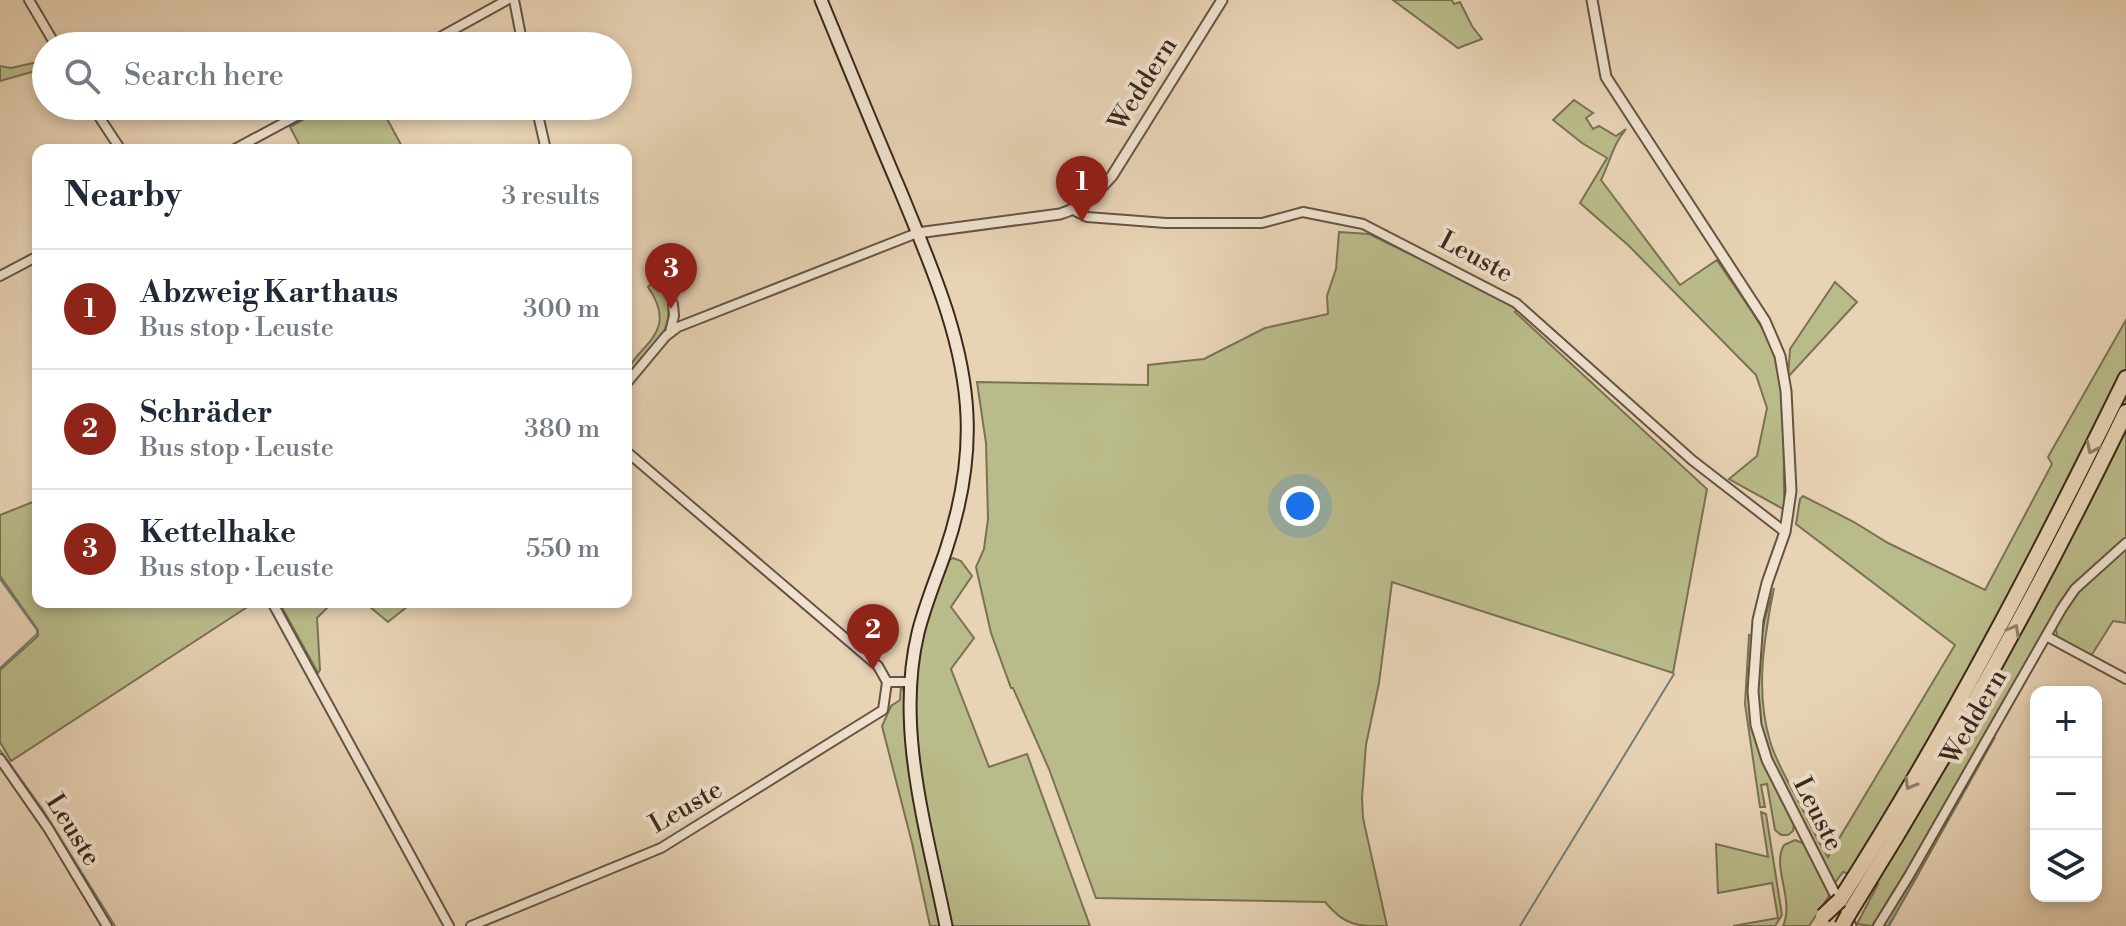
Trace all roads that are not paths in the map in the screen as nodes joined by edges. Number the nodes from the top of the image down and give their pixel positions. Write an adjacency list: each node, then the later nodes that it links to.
1 (29, 0): 7 (street)
2 (507, 0): 8 (street)
3 (514, 0): 9 (street)
4 (821, 0): 17 (main road)
5 (1222, 0): 16 (street, Weddern)
6 (1592, 0): 26 (street, Leuste)
7 (48, 32)
8 (449, 32)
9 (520, 32)
10 (101, 120): 13 (street)
11 (289, 120): 14 (street)
12 (539, 120): 15 (street)
13 (117, 144)
14 (244, 144)
15 (545, 144)
16 (1073, 210): 17 (street, Weddern); 26 (street, Leuste)
17 (917, 233): 20 (street); 32 (main road)
18 (32, 259): 19 (street)
19 (0, 276)
20 (692, 321): 21 (street); 21 (street)
21 (669, 332): 22 (street)
22 (632, 377)
23 (2126, 378): 34 (highway, one-way to 34, bridge)
24 (2126, 412): 34 (highway, one-way to 24)
25 (632, 456): 31 (street)
26 (1785, 532): 34 (street, Leuste)
27 (2126, 543): 29 (street, Weddern)
28 (275, 608): 36 (street)
29 (2046, 636): 30 (street); 39 (street, Weddern)
30 (2126, 679)
31 (887, 682): 32 (street); 37 (street, Leuste)
32 (911, 682): 38 (main road)
33 (0, 759): 35 (street, Leuste)
34 (1835, 923)
35 (107, 926)
36 (449, 926)
37 (471, 926)
38 (946, 926)
39 (1878, 926)

